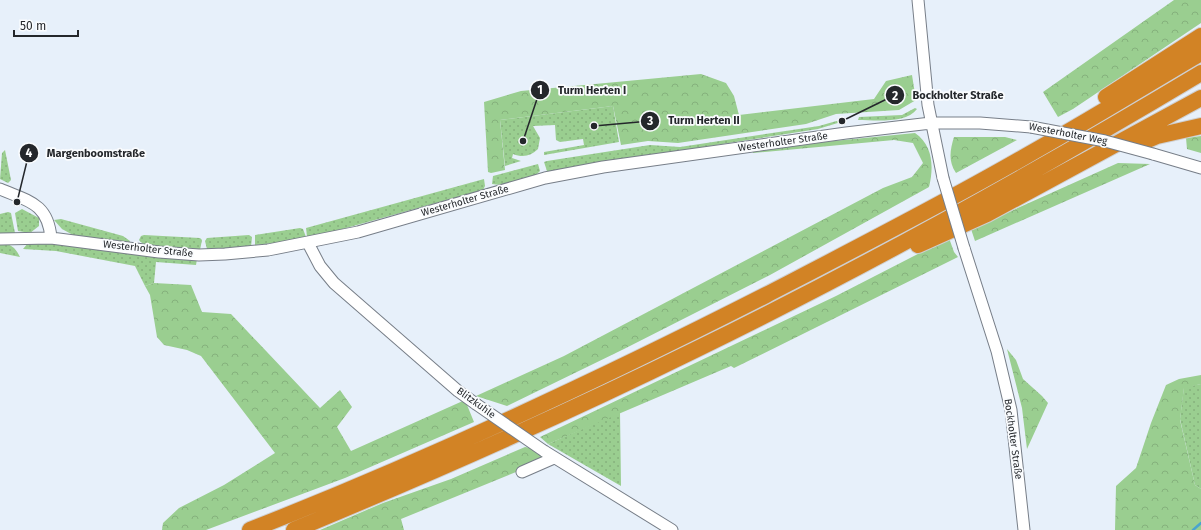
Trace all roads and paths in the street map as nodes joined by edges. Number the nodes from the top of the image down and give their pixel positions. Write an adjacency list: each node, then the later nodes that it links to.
1 (918, 0): 6 (street, Bockholter Straße)
2 (1201, 36): 8 (highway)
3 (1201, 53): 8 (highway)
4 (1201, 73): 15 (highway)
5 (1201, 98): 10 (highway)
6 (931, 123): 9 (street, Westerholter Weg, bridge); 14 (street, Westerholter Straße); 21 (street, Bockholter Straße, bridge)
7 (1201, 126): 10 (highway)
8 (1025, 157): 18 (highway)
9 (1201, 168)
10 (1067, 172): 15 (highway)
11 (0, 189): 13 (street)
12 (0, 238): 13 (street, Westerholter Straße)
13 (51, 238): 14 (street, Westerholter Straße)
14 (308, 243): 16 (street, Blitzkuhle, bridge)
15 (869, 262): 19 (highway)
16 (554, 458): 17 (street); 20 (street, Blitzkuhle)
17 (522, 472)
18 (250, 530)
19 (294, 530)
20 (672, 530)
21 (1024, 530)

